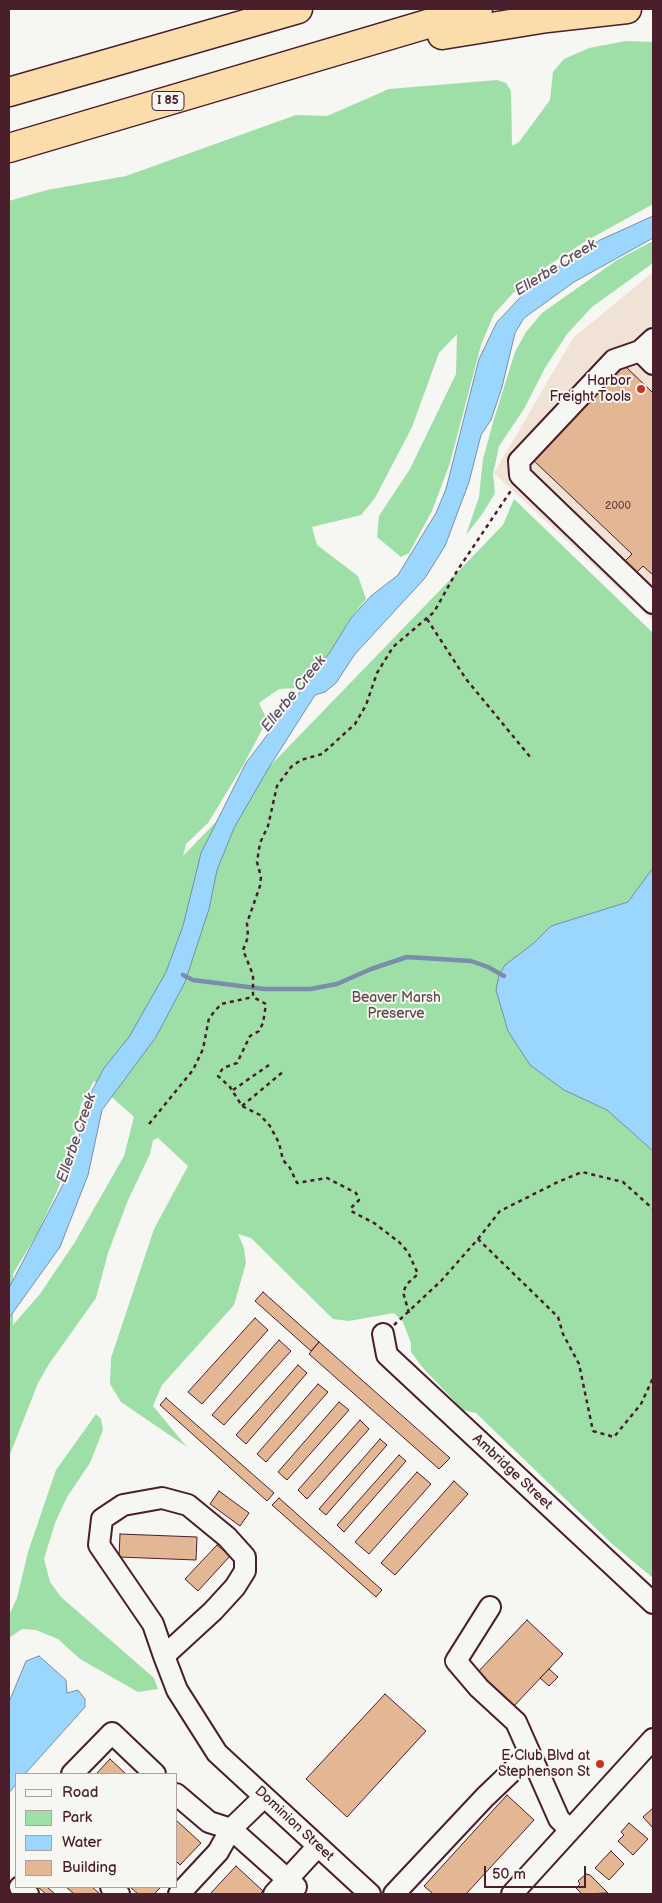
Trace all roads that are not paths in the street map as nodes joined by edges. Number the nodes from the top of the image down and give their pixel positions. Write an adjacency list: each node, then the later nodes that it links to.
1 (273, 9): 5 (highway)
2 (298, 9): 5 (highway)
3 (478, 9): 6 (highway, I 85)
4 (627, 9): 6 (highway)
5 (221, 30): 7 (highway)
6 (328, 55): 8 (highway, I 85)
7 (9, 92)
8 (9, 148)
9 (649, 352): 10 (street)
10 (653, 603)
11 (383, 1334): 12 (street, Ambridge Street)
12 (653, 1603)
13 (490, 1607): 16 (street)
14 (164, 1656): 14 (street, Dominion Street); 20 (street, Dominion Street)
15 (653, 1739): 22 (street)
16 (530, 1754): 22 (street); 28 (street)
17 (73, 1773): 18 (street)
18 (154, 1773)
19 (178, 1796): 21 (street)
20 (264, 1796): 21 (street); 23 (street, Dominion Street)
21 (231, 1829): 24 (street); 25 (street)
22 (570, 1830): 29 (street)
23 (318, 1846): 24 (street); 27 (street, Dominion Street)
24 (291, 1883): 26 (street)
25 (181, 1886)
26 (274, 1894)
27 (370, 1894)
28 (394, 1894)
29 (512, 1894)

